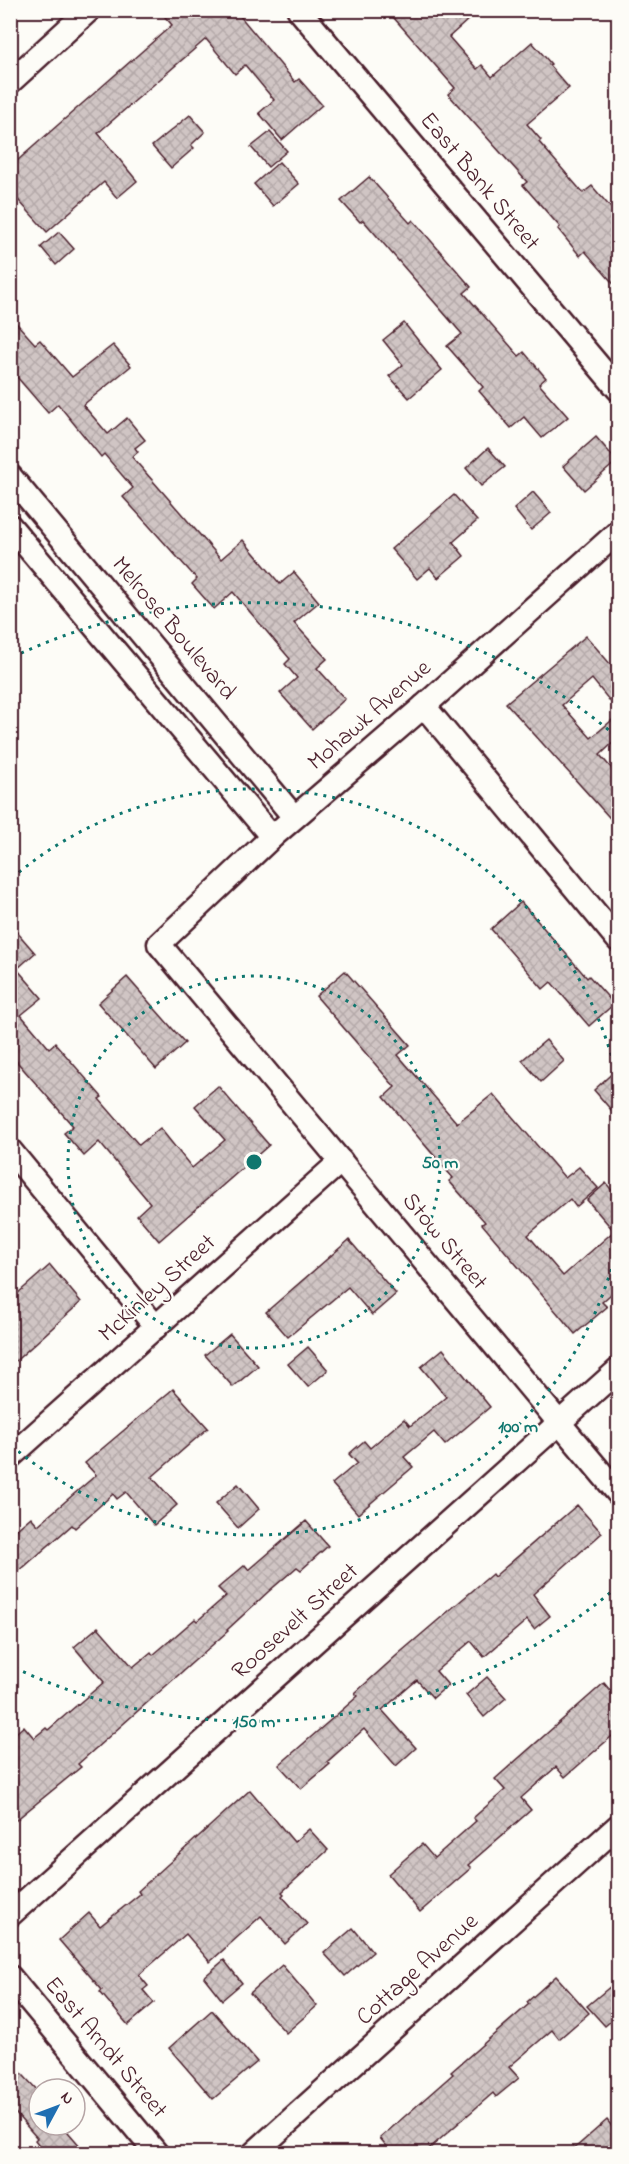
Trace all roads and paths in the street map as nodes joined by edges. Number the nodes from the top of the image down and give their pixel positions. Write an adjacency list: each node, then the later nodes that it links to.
1 (89, 10): 3 (street)
2 (298, 10): 4 (street, East Bank Street)
3 (10, 82)
4 (618, 389)
5 (10, 476): 9 (street, Melrose Boulevard)
6 (10, 526): 10 (street)
7 (618, 532): 8 (street, Mohawk Avenue)
8 (424, 706): 9 (street, Mohawk Avenue); 11 (street)
9 (294, 817): 10 (street, Mohawk Avenue)
10 (272, 837): 12 (street, Mohawk Avenue)
11 (618, 940)
12 (159, 944): 14 (street, Stow Street)
13 (10, 1150): 15 (street)
14 (341, 1161): 15 (street, McKinley Street); 17 (street, Stow Street)
15 (156, 1327): 18 (street, McKinley Street)
16 (618, 1370): 17 (street, Roosevelt Street)
17 (560, 1423): 19 (street, Stow Street); 21 (street, Roosevelt Street)
18 (10, 1457)
19 (618, 1492)
20 (618, 1826): 24 (street, Cottage Avenue)
21 (10, 1915)
22 (10, 1977): 23 (street, East Arndt Street)
23 (157, 2154)
24 (253, 2154)

